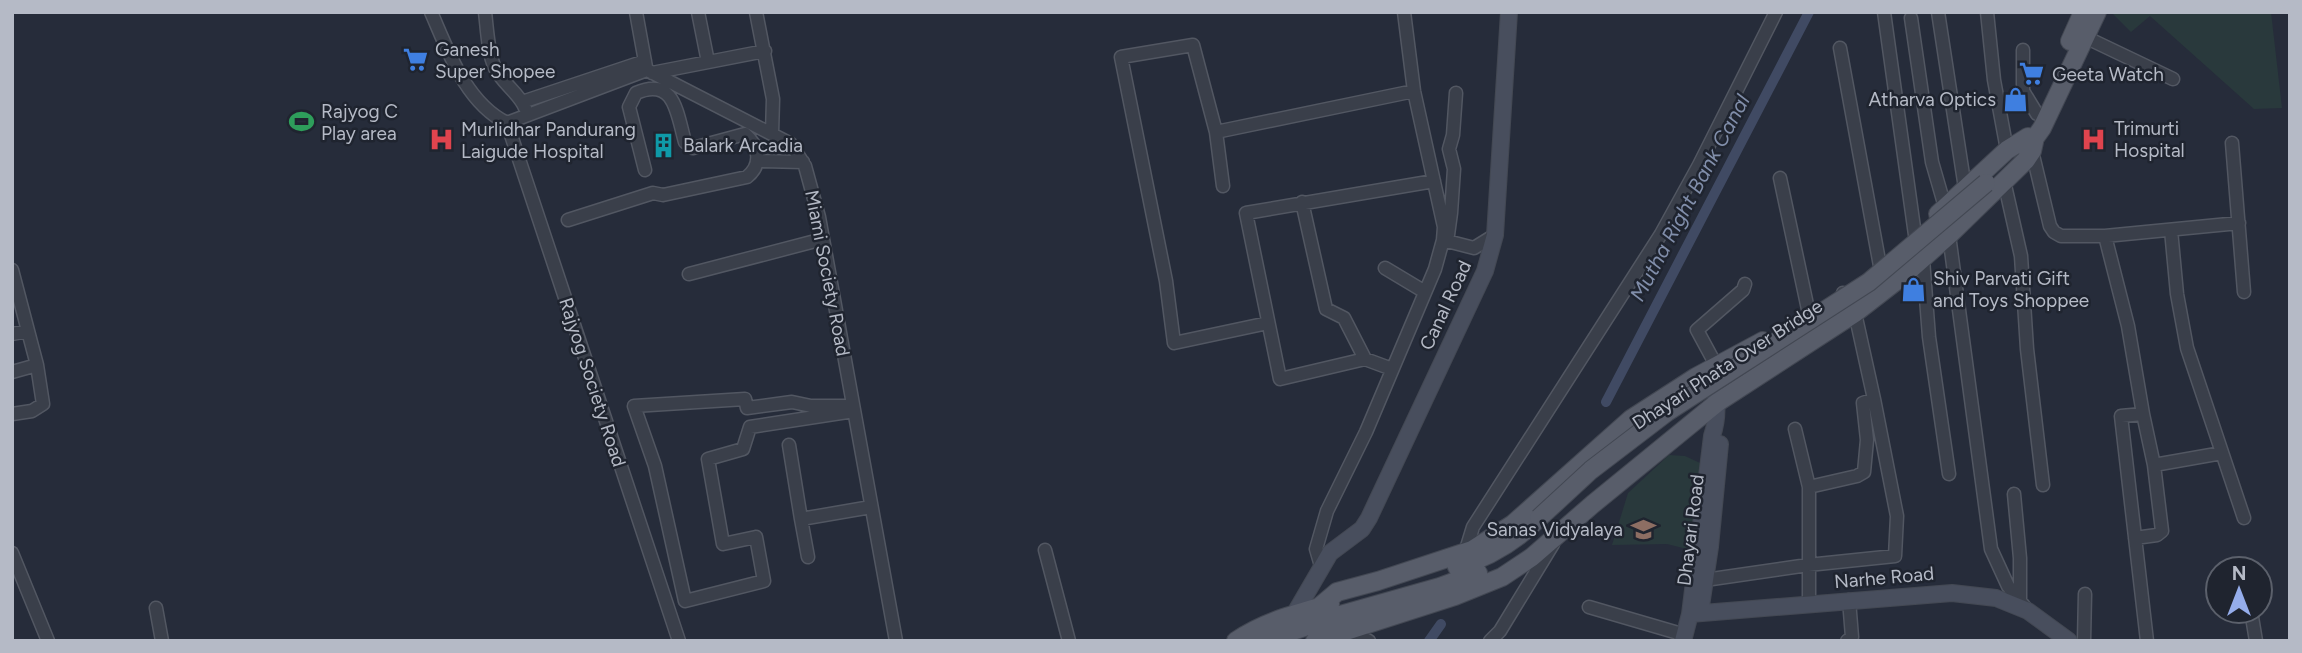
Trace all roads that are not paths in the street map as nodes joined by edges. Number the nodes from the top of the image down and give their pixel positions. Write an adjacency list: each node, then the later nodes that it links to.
1 (430, 12): 28 (street)
2 (485, 12): 25 (street)
3 (636, 12): 20 (street)
4 (698, 12): 19 (street)
5 (757, 12): 18 (street)
6 (1404, 12): 23 (street)
7 (1509, 12): 47 (street, Canal Road)
8 (1776, 12): 96 (street)
9 (1884, 12): 48 (street)
10 (1938, 12): 41 (street)
11 (1987, 12): 33 (street)
12 (2083, 12): 26 (main road)
13 (2097, 12): 15 (main road)
14 (1911, 18): 43 (street)
15 (2085, 37): 21 (street); 31 (main road)
16 (1840, 48): 54 (street)
17 (2023, 50): 26 (street)
18 (765, 51): 19 (street); 30 (street)
19 (708, 62): 20 (street)
20 (648, 68): 22 (street); 30 (street, Miami Society Road)
21 (2173, 79)
22 (590, 85): 25 (street); 27 (street)
23 (1414, 91): 29 (street); 38 (street)
24 (1455, 93): 52 (street)
25 (522, 102): 27 (street)
26 (2037, 114): 31 (main road)
27 (527, 115): 28 (street)
28 (507, 123): 114 (street, Rajyog Society Road)
29 (1216, 132): 40 (street); 65 (street)
30 (772, 134): 35 (street, Miami Society Road)
31 (2031, 143): 33 (main road); 39 (main road, Dhayari Phata Over Bridge); 50 (street)
32 (2232, 143): 45 (street)
33 (2007, 150): 41 (main road)
34 (759, 161): 35 (street); 36 (street); 44 (street)
35 (803, 162): 51 (street, Miami Society Road)
36 (645, 170)
37 (1780, 178): 64 (street)
38 (1434, 181): 42 (street); 52 (street)
39 (1994, 184): 49 (main road); 86 (street); 92 (main road, Dhayari Phata Over Bridge, bridge)
40 (1223, 186)
41 (1965, 188): 43 (main road)
42 (1302, 202): 65 (street); 68 (street)
43 (1945, 207): 48 (main road)
44 (568, 220)
45 (2239, 223): 46 (street); 60 (street)
46 (2171, 230): 50 (street); 83 (street)
47 (1495, 234): 52 (street); 99 (street, Canal Road)
48 (1915, 235): 54 (main road)
49 (1949, 235): 53 (main road); 104 (street)
50 (2105, 236): 78 (street)
51 (823, 239): 57 (street); 76 (street, Miami Society Road)
52 (1443, 240): 59 (street)
53 (1923, 259): 63 (main road); 85 (street)
54 (1880, 266): 61 (main road)
55 (1385, 268): 59 (street)
56 (12, 270): 62 (street)
57 (690, 274)
58 (1745, 284): 71 (street)
59 (1425, 292): 70 (street)
60 (2244, 292)
61 (1843, 293): 63 (street); 64 (main road)
62 (16, 299): 66 (street)
63 (1855, 313): 73 (street); 75 (main road)
64 (1809, 314): 71 (main road)
65 (1268, 323): 68 (street)
66 (28, 331): 67 (street); 69 (street)
67 (12, 334)
68 (1365, 359): 70 (street)
69 (37, 365): 72 (street); 77 (street)
70 (1392, 369): 99 (street)
71 (1714, 369): 75 (street, Dhayari Road); 96 (main road)
72 (12, 372)
73 (1874, 399): 87 (street); 98 (street)
74 (794, 402): 76 (street); 79 (street); 79 (street)
75 (1718, 402): 80 (street, Dhayari Road); 92 (main road)
76 (853, 408): 79 (street); 89 (street, Miami Society Road)
77 (12, 414)
78 (2143, 415): 84 (street); 93 (street)
79 (798, 420)
80 (1716, 425): 100 (street, Dhayari Road); 109 (street, Dhayari Road)
81 (1795, 429): 87 (street)
82 (789, 445): 91 (street)
83 (2222, 453): 84 (street); 90 (street)
84 (2154, 465): 93 (street)
85 (1949, 474)
86 (2043, 485)
87 (1810, 486): 98 (street)
88 (2014, 494): 104 (street)
89 (871, 507): 91 (street); 115 (street, Miami Society Road)
90 (2244, 518)
91 (801, 520): 97 (street)
92 (1548, 527): 107 (main road, Dhayari Phata Over Bridge); 110 (main road); 118 (main road, Dhayari Phata Over Bridge); 121 (street)
93 (2135, 537): 125 (street)
94 (1045, 550): 116 (street)
95 (12, 553): 112 (street)
96 (1465, 553): 107 (main road)
97 (808, 557)
98 (1808, 565): 100 (street); 103 (street)
99 (1317, 572): 108 (street, Canal Road)
100 (1705, 580): 109 (street, Dhayari Road)
101 (2085, 594): 124 (street)
102 (1849, 600): 103 (street, Narhe Road); 104 (street, Narhe Road); 122 (street)
103 (1809, 605): 109 (street, Narhe Road)
104 (2024, 606): 123 (street, Narhe Road)
105 (1589, 607): 111 (street)
106 (156, 608): 113 (street)
107 (1318, 608): 108 (main road, Dhayari Phata Over Bridge)
108 (1295, 613): 117 (main road, Dhayari Phata Over Bridge)
109 (1695, 614): 111 (street, Dhayari Road)
110 (1347, 631): 119 (main road); 120 (street)
111 (1686, 639)
112 (48, 641)
113 (162, 641)
114 (679, 641)
115 (896, 641)
116 (1069, 641)
117 (1236, 641)
118 (1264, 641)
119 (1315, 641)
120 (1369, 641)
121 (1490, 641)
122 (1847, 641)
123 (2069, 641)
124 (2084, 641)
125 (2147, 641)

